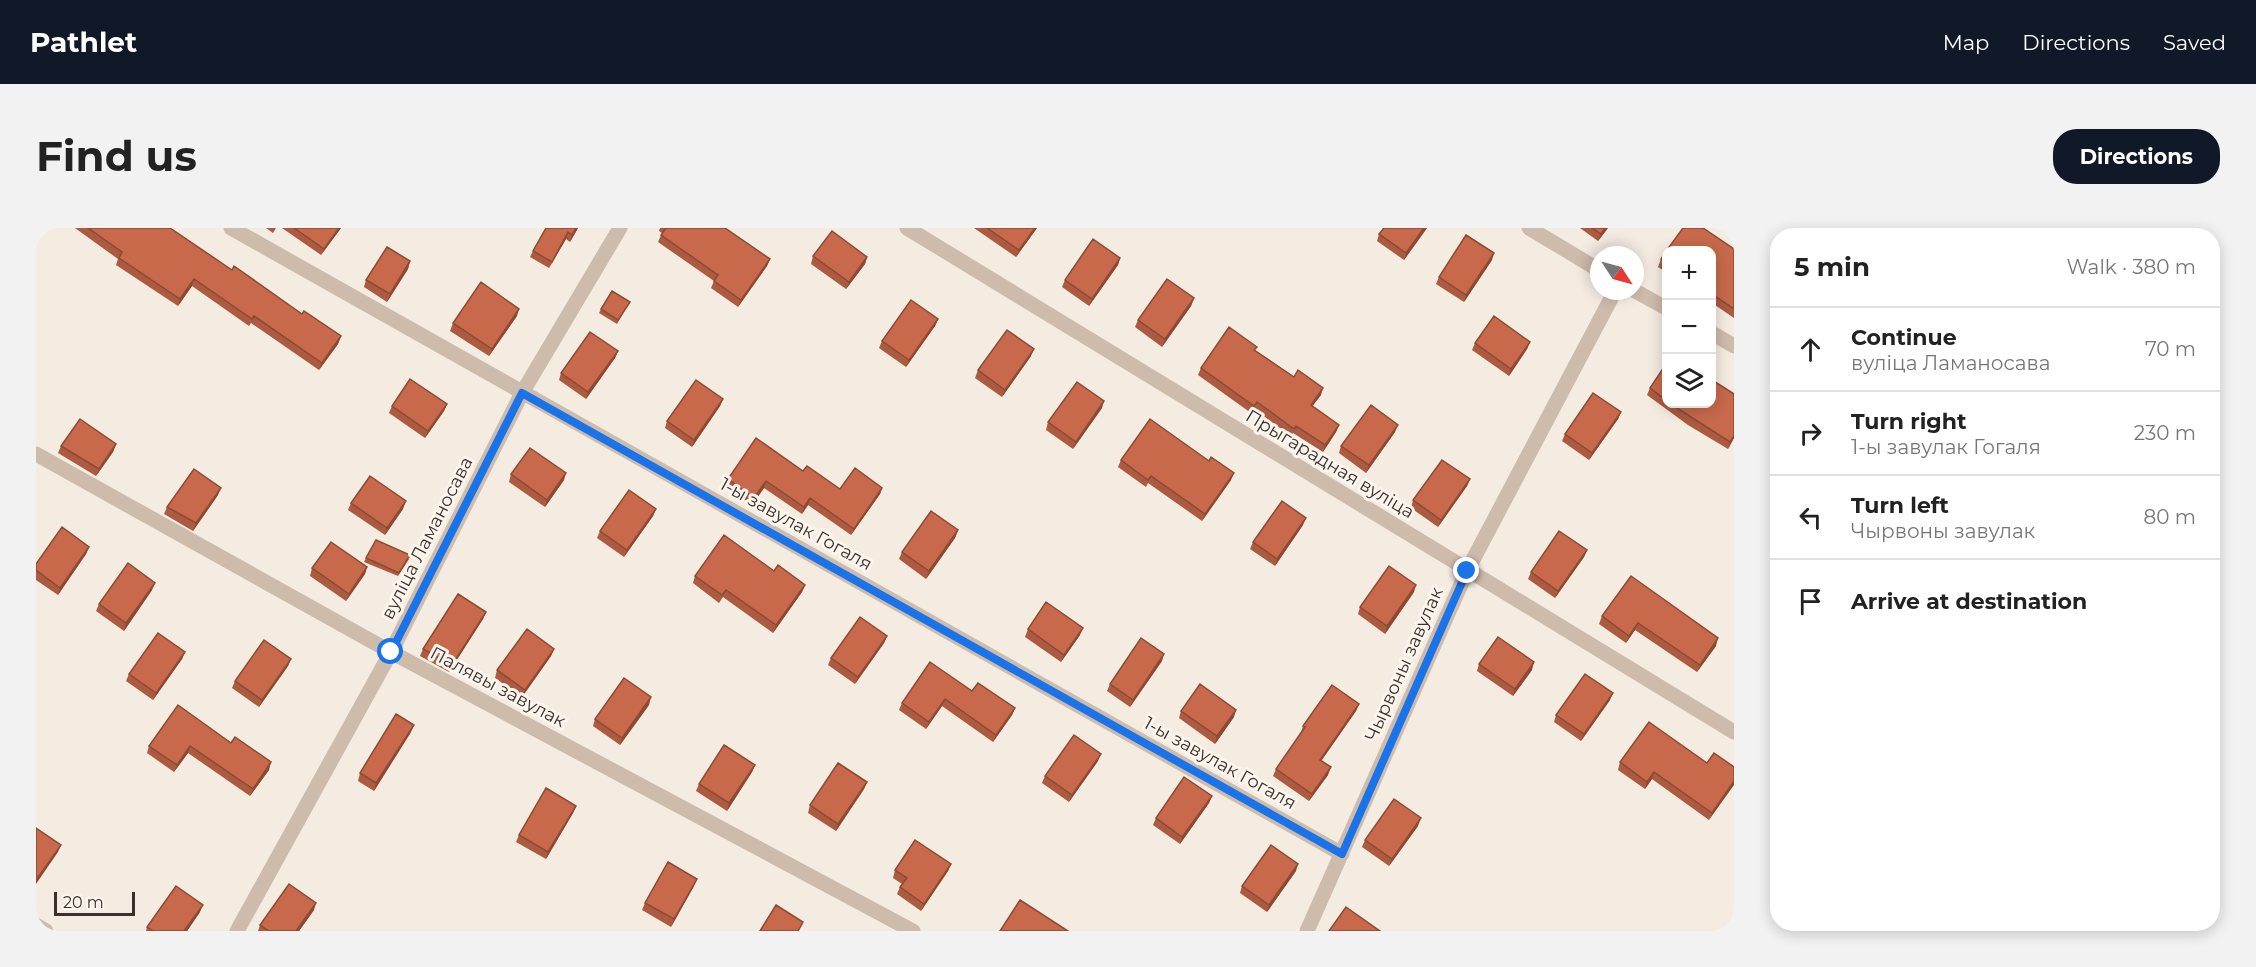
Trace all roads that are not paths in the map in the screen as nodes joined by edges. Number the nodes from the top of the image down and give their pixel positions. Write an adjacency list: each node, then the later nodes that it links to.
1 (231, 228): 11 (street, 1-ы завулак Гогаля)
2 (620, 228): 11 (street, вуліца Ламаносава)
3 (907, 228): 13 (street, Прыгарадная вуліца)
4 (1529, 228): 5 (street)
5 (1590, 265)
6 (1644, 296): 8 (street)
7 (1610, 300): 13 (street, Чырвоны завулак)
8 (1662, 306)
9 (1716, 335): 10 (street)
10 (1734, 346)
11 (522, 393): 14 (street, вуліца Ламаносава); 16 (street, 1-ы завулак Гогаля)
12 (36, 454): 14 (street, Палявы завулак)
13 (1467, 571): 15 (street, Прыгарадная вуліца); 16 (street, Чырвоны завулак)
14 (391, 652): 19 (street, вуліца Ламаносава); 20 (street, Палявы завулак)
15 (1734, 732)
16 (1342, 854): 21 (street, Чырвоны завулак)
17 (36, 925): 18 (street)
18 (46, 931)
19 (237, 931)
20 (913, 931)
21 (1307, 931)

